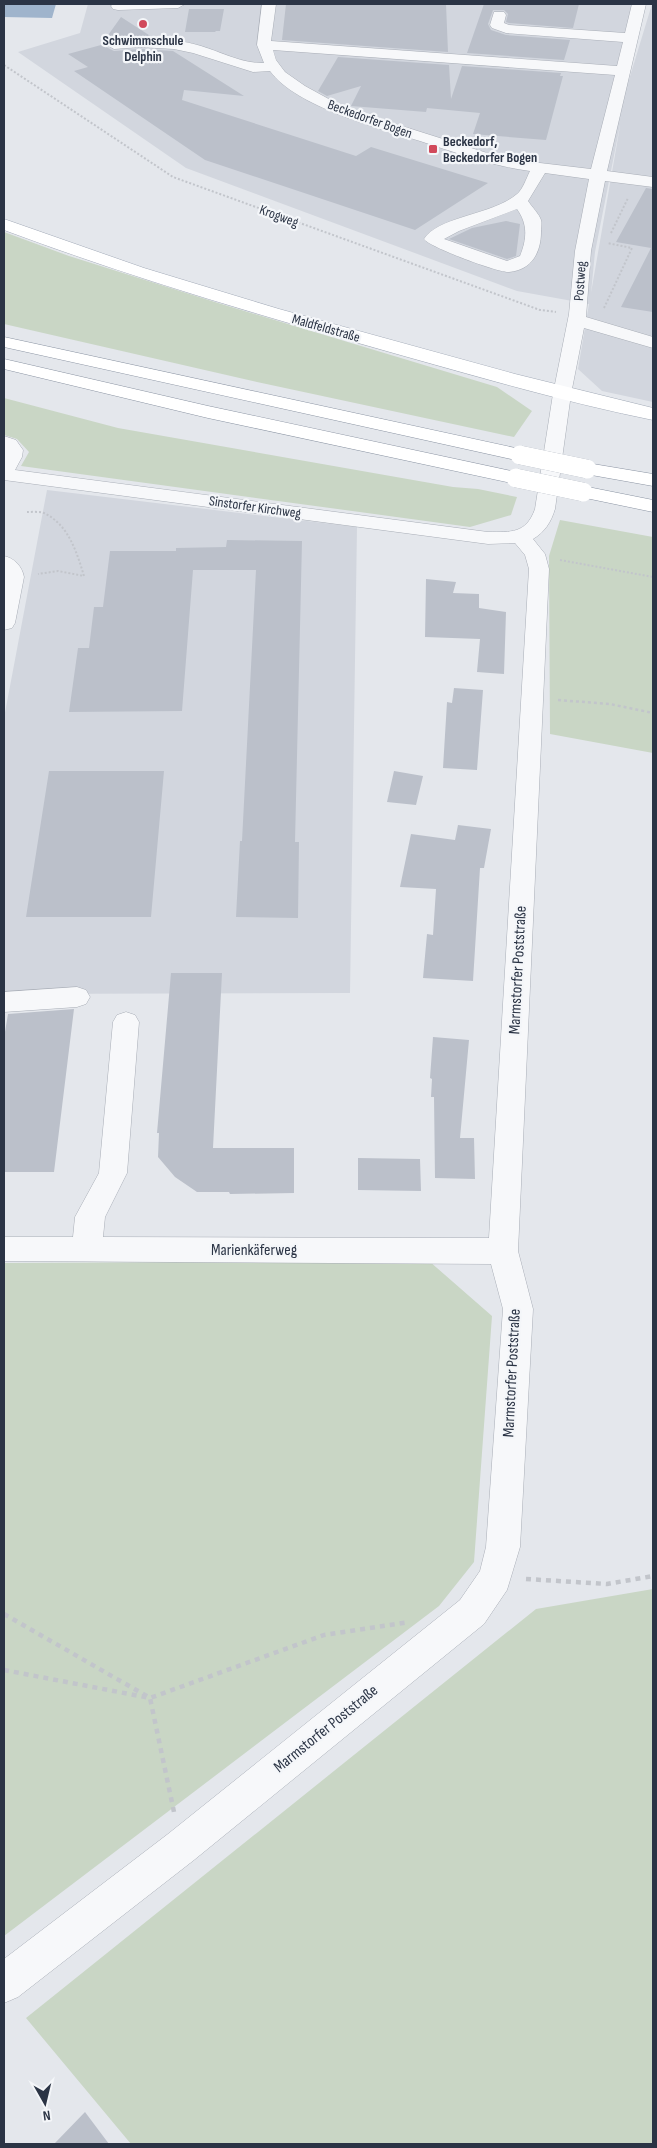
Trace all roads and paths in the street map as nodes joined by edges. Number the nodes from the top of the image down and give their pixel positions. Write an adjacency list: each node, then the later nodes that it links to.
1 (178, 4): 4 (street)
2 (269, 4): 8 (street)
3 (639, 4): 6 (street, Postweg)
4 (118, 6)
5 (499, 15): 6 (street)
6 (631, 38): 11 (street, Postweg)
7 (114, 45): 10 (street)
8 (264, 46): 10 (street, Beckedorfer Bogen); 11 (street)
9 (4, 65): 21 (path, Krogweg)
10 (274, 67): 12 (street, Beckedorfer Bogen)
11 (623, 71): 13 (street, Postweg)
12 (539, 169): 13 (street, Beckedorfer Bogen); 16 (street)
13 (598, 174): 14 (street, Beckedorfer Bogen); 21 (street, Postweg)
14 (637, 180): 15 (street, Beckedorfer Bogen); 18 (path)
15 (653, 182)
16 (519, 200): 16 (street)
17 (4, 224): 25 (main road, Maldfeldstraße)
18 (611, 234)
19 (607, 242): 20 (path)
20 (601, 313)
21 (577, 317): 23 (street); 25 (street, Postweg)
22 (4, 342): 29 (main road, bridge)
23 (653, 343)
24 (4, 364): 30 (main road, bridge)
25 (562, 394): 26 (main road, Maldfeldstraße); 32 (street, Postweg)
26 (653, 414)
27 (4, 442): 28 (street)
28 (4, 472): 32 (street, Sinstorfer Kirchweg)
29 (653, 480)
30 (653, 506)
31 (27, 512): 34 (path)
32 (514, 538): 33 (street)
33 (537, 558): 35 (path); 37 (street, Marmstorfer Poststraße)
34 (8, 572): 36 (street)
35 (653, 576)
36 (4, 623)
37 (532, 698): 38 (path); 44 (street, Marmstorfer Poststraße)
38 (653, 714)
39 (77, 997): 40 (street)
40 (4, 1002)
41 (126, 1022): 43 (street)
42 (4, 1249): 43 (street, Marienkäferweg)
43 (88, 1250): 44 (street, Marienkäferweg)
44 (503, 1252): 46 (street, Marmstorfer Poststraße)
45 (653, 1576): 46 (path)
46 (495, 1578): 51 (street, Marmstorfer Poststraße)
47 (4, 1614): 50 (path)
48 (413, 1621): 50 (path)
49 (4, 1670): 50 (path)
50 (150, 1698): 51 (path)
51 (181, 1847): 52 (street, Marmstorfer Poststraße)
52 (4, 1983)

